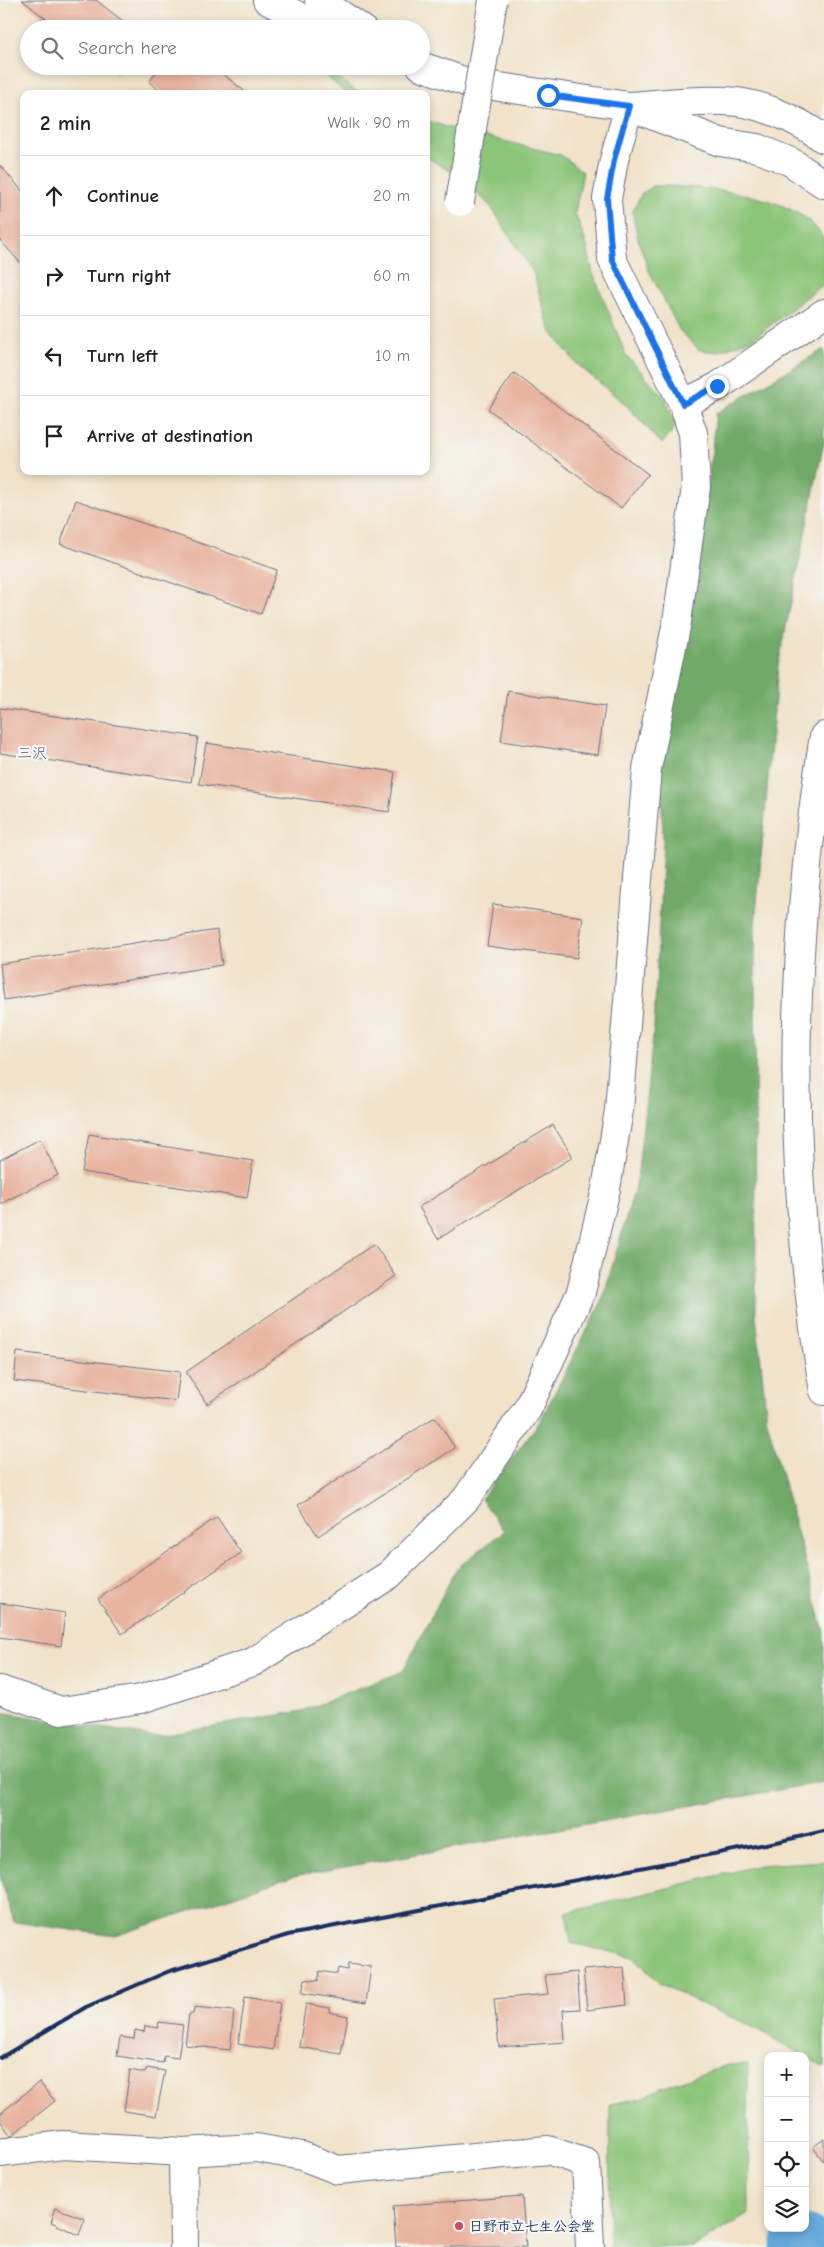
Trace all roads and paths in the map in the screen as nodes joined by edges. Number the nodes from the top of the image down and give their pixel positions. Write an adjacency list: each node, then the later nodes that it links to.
1 (267, 0): 4 (street)
2 (319, 0): 5 (street)
3 (492, 0): 10 (street, bridge)
4 (306, 20)
5 (349, 20)
6 (430, 69): 7 (street)
7 (629, 106): 8 (street); 9 (street); 12 (street)
8 (824, 139)
9 (824, 184)
10 (460, 202)
11 (824, 313): 12 (street)
12 (683, 404): 15 (street)
13 (824, 736): 14 (street)
14 (824, 1390)
15 (0, 1690)
16 (184, 2152): 17 (street); 18 (street); 19 (street)
17 (0, 2153)
18 (184, 2247)
19 (590, 2247)

